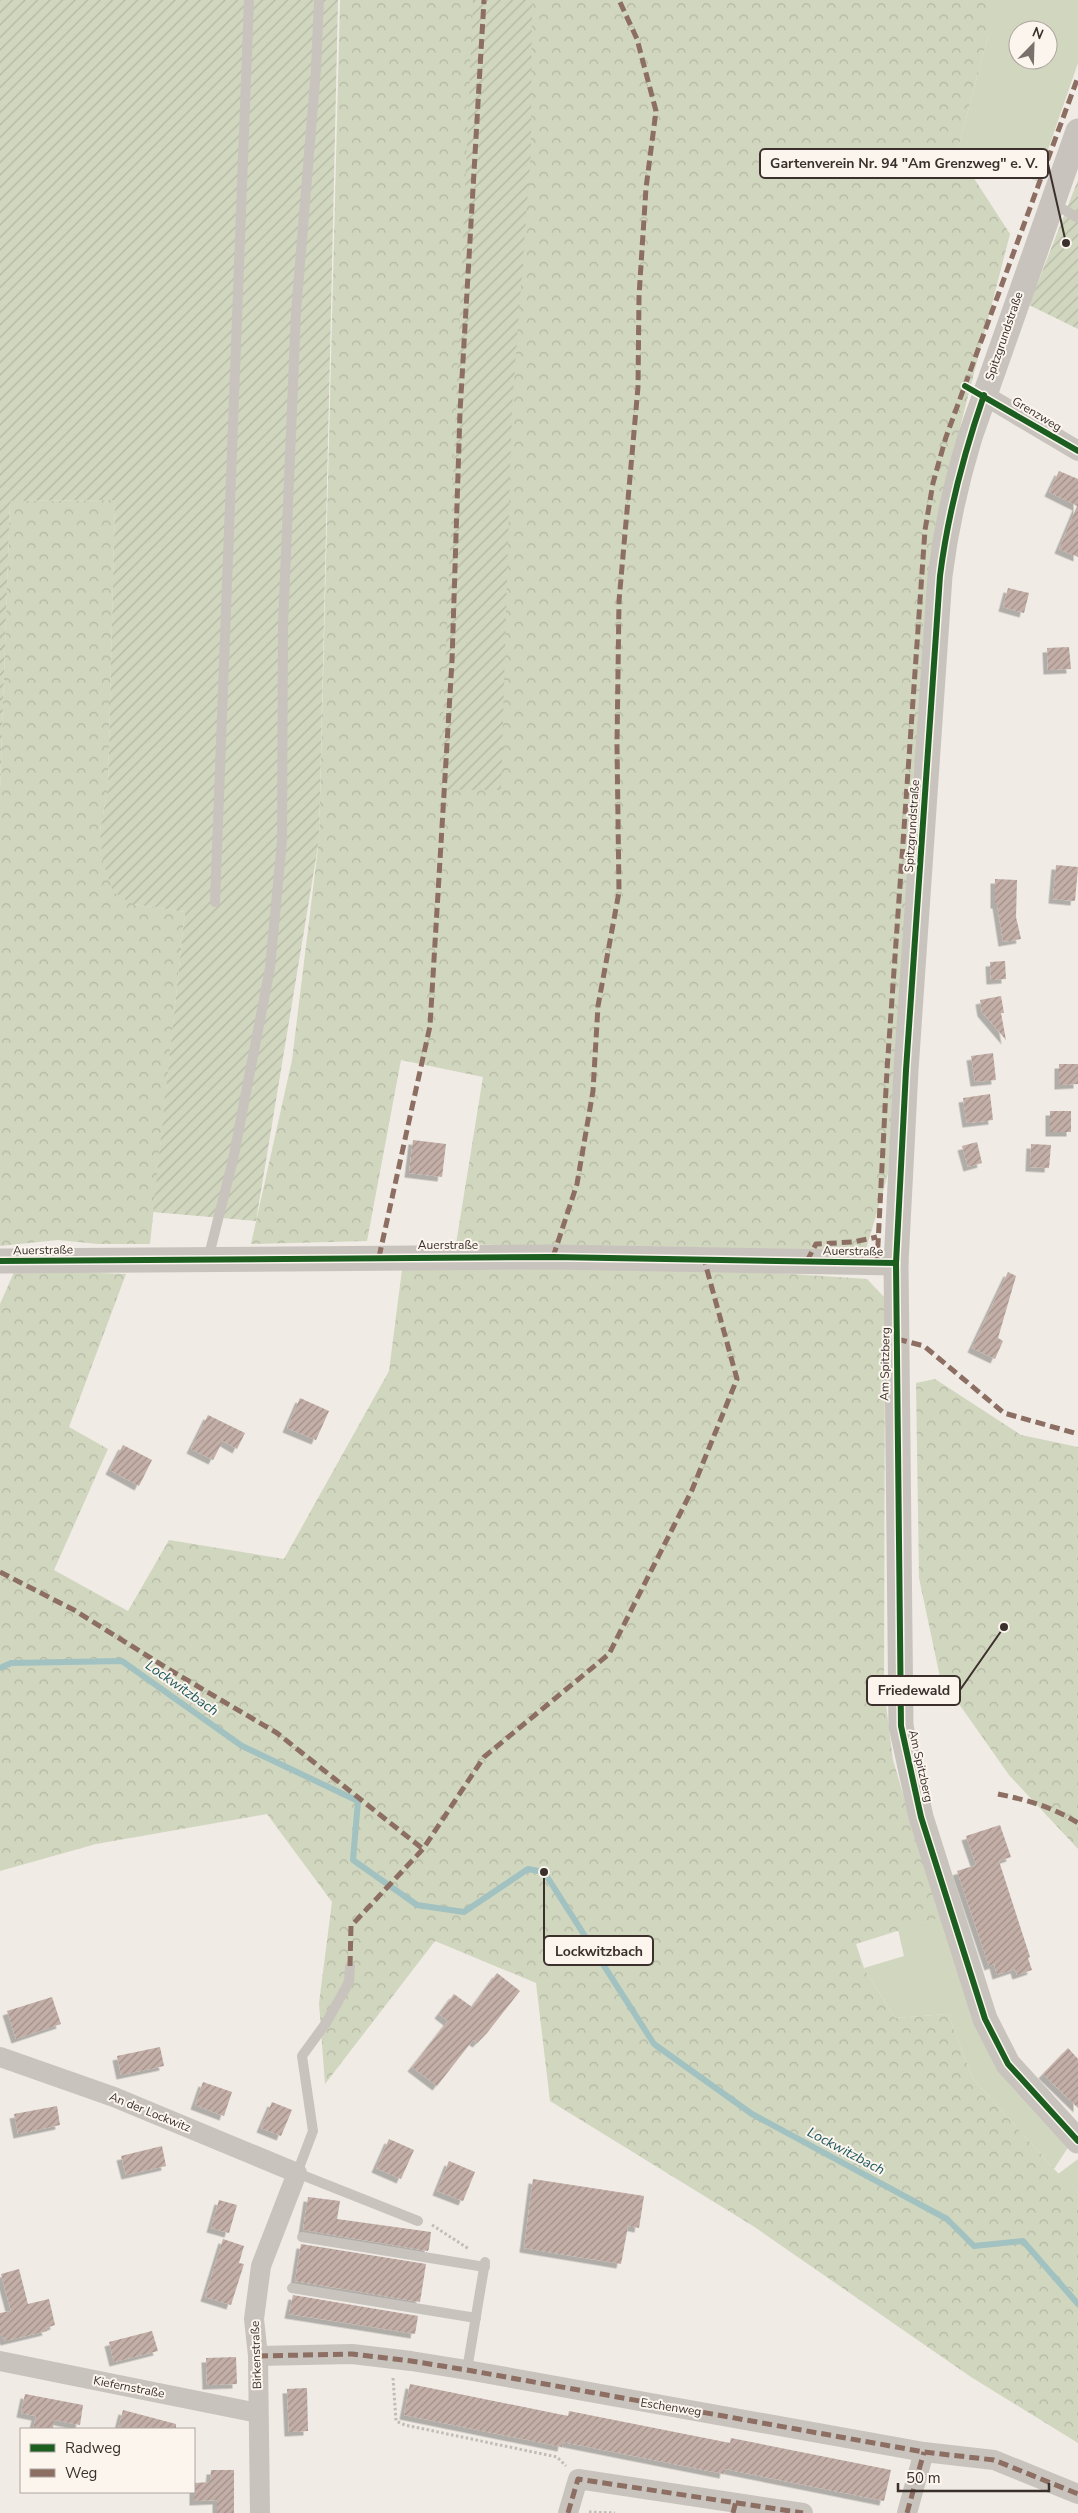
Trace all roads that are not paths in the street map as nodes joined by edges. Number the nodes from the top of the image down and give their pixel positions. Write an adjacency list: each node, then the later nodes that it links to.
1 (249, 0): 8 (lane)
2 (319, 0): 9 (lane)
3 (1078, 131): 4 (street, Spitzgrundstraße)
4 (1052, 202): 5 (lane); 6 (street, Spitzgrundstraße)
5 (1078, 218)
6 (984, 395): 7 (street, Grenzweg); 11 (street, Spitzgrundstraße)
7 (1078, 452)
8 (214, 902)
9 (208, 1259): 10 (street, Auerstraße); 11 (street, Auerstraße)
10 (0, 1262)
11 (896, 1264): 14 (street, Am Spitzberg)
12 (350, 1966): 15 (lane)
13 (0, 2058): 15 (street, An der Lockwitz)
14 (1078, 2141)
15 (297, 2173): 16 (lane); 20 (street, Birkenstraße)
16 (418, 2221)
17 (302, 2237): 19 (lane)
18 (292, 2288): 19 (lane)
19 (476, 2318): 22 (lane)
20 (258, 2356): 22 (street, Eschenweg); 23 (street, Birkenstraße)
21 (0, 2361): 23 (street, Kiefernstraße)
22 (467, 2370): 24 (street, Eschenweg)
23 (258, 2413): 27 (street, Birkenstraße)
24 (924, 2452): 25 (street, Eschenweg); 30 (street)
25 (1078, 2494)
26 (735, 2507): 28 (street); 29 (street)
27 (260, 2513)
28 (568, 2513)
29 (803, 2513)
30 (907, 2513)

